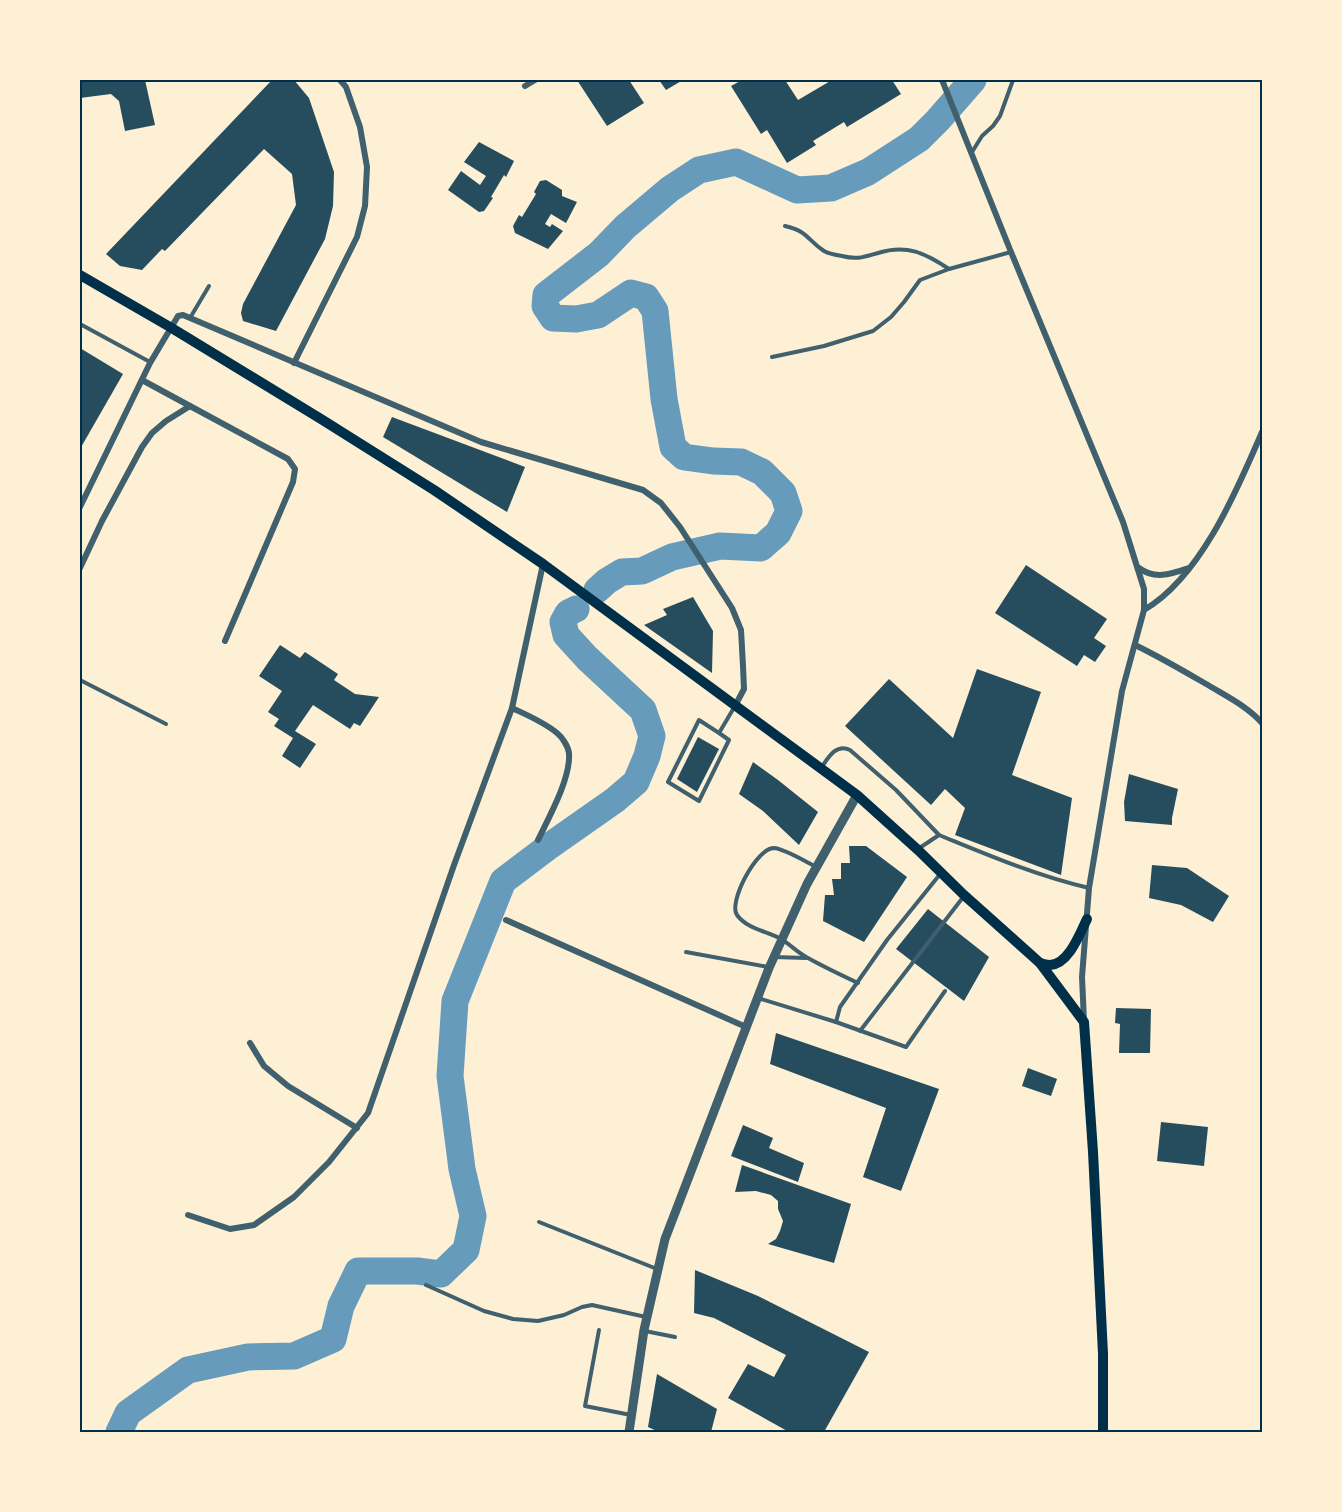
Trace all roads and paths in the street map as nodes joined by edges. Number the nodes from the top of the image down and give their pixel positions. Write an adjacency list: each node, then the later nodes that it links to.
1 (340, 80): 17 (street)
2 (535, 80): 5 (street)
3 (942, 80): 6 (street)
4 (1013, 80): 6 (lane)
5 (525, 86)
6 (972, 152): 8 (street)
7 (785, 226): 9 (lane)
8 (1011, 252): 9 (lane); 23 (street)
9 (949, 269): 15 (lane)
10 (80, 275): 14 (main road)
11 (210, 286): 12 (lane)
12 (189, 318): 14 (street); 17 (street)
13 (80, 324): 16 (lane)
14 (170, 327): 16 (street); 22 (main road)
15 (772, 357)
16 (150, 363): 18 (street)
17 (294, 363): 30 (street)
18 (142, 380): 19 (street); 21 (street)
19 (190, 406): 24 (street); 27 (street)
20 (1263, 432): 25 (street)
21 (80, 507)
22 (543, 564): 30 (main road); 31 (street)
23 (1138, 567): 25 (street); 26 (street)
24 (80, 568)
25 (1189, 568): 26 (street)
26 (1144, 610): 28 (street)
27 (225, 641)
28 (1135, 645): 32 (street); 42 (street)
29 (80, 680): 33 (lane)
30 (735, 706): 34 (lane); 35 (main road)
31 (512, 708): 38 (street); 60 (street)
32 (1263, 723)
33 (166, 724)
34 (719, 733): 34 (lane)
35 (821, 769): 36 (main road); 37 (lane)
36 (857, 795): 39 (main road); 40 (street)
37 (939, 835): 39 (lane); 42 (lane)
38 (538, 840)
39 (918, 850): 41 (main road)
40 (817, 867): 46 (street); 46 (lane)
41 (942, 873): 43 (main road); 52 (lane)
42 (1089, 888): 44 (street)
43 (964, 895): 50 (main road); 58 (lane)
44 (1087, 919): 50 (main road); 55 (street)
45 (506, 920): 57 (street)
46 (781, 939): 48 (street); 49 (lane)
47 (686, 952): 51 (lane)
48 (774, 957): 49 (lane); 51 (street)
49 (807, 958): 52 (lane)
50 (1040, 963): 55 (main road)
51 (769, 968): 54 (street)
52 (858, 983): 56 (lane)
53 (945, 991): 58 (lane)
54 (757, 998): 56 (lane); 57 (street)
55 (1084, 1022): 71 (main road)
56 (836, 1023): 58 (lane)
57 (746, 1027): 63 (street)
58 (860, 1031)
59 (250, 1042): 60 (street)
60 (357, 1128): 61 (street)
61 (188, 1215)
62 (539, 1222): 63 (lane)
63 (658, 1269): 65 (street)
64 (426, 1285): 65 (lane)
65 (647, 1317): 67 (street)
66 (599, 1330): 69 (lane)
67 (644, 1330): 68 (lane); 69 (street)
68 (675, 1337)
69 (632, 1415): 70 (street)
70 (629, 1432)
71 (1103, 1432)

